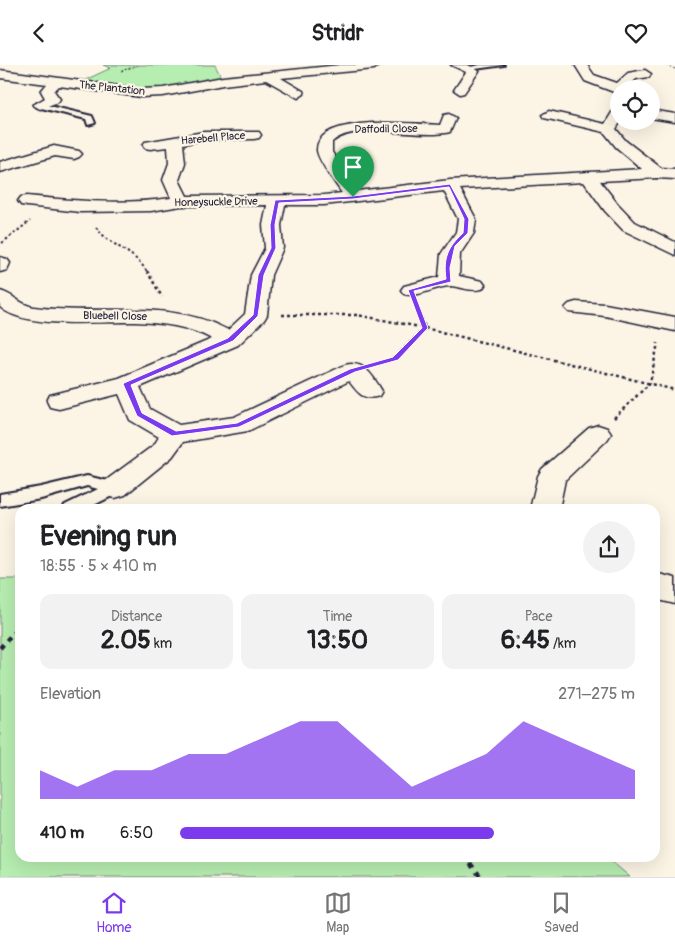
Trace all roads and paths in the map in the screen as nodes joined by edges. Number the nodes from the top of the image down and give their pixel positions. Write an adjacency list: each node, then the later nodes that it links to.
1 (374, 65): 5 (street, The Plantation)
2 (501, 65): 6 (lane)
3 (580, 65): 16 (street)
4 (666, 65): 7 (path)
5 (330, 67): 11 (street, The Plantation)
6 (462, 67): 17 (street)
7 (675, 69)
8 (0, 74): 10 (street, The Plantation)
9 (645, 74): 14 (street)
10 (15, 76): 13 (street); 15 (street, The Plantation)
11 (268, 76): 12 (street, The Plantation); 18 (street)
12 (221, 77): 19 (street, The Plantation); 20 (street)
13 (0, 80)
14 (628, 80)
15 (56, 82): 19 (street, The Plantation); 22 (street)
16 (610, 86)
17 (460, 90)
18 (288, 91)
19 (163, 92): 21 (street)
20 (231, 92)
21 (172, 103)
22 (40, 105): 26 (lane)
23 (549, 115): 28 (street)
24 (660, 116): 25 (street)
25 (675, 118)
26 (91, 123)
27 (448, 128): 38 (street, Daffodil Close)
28 (609, 129): 34 (street)
29 (254, 135): 30 (street, Harebell Place)
30 (175, 141): 31 (street); 40 (street, Harebell Place)
31 (150, 145)
32 (74, 154): 33 (street)
33 (0, 167)
34 (657, 173): 35 (street, Honeysuckle Drive); 36 (street, Honeysuckle Drive)
35 (675, 174)
36 (588, 177): 37 (street, Honeysuckle Drive); 45 (street)
37 (450, 185): 38 (street, Honeysuckle Drive); 46 (street)
38 (353, 197): 41 (street, Honeysuckle Drive)
39 (27, 201): 40 (street, Honeysuckle Drive)
40 (181, 201): 41 (street, Honeysuckle Drive)
41 (277, 201): 52 (street)
42 (34, 217): 44 (path)
43 (96, 225): 50 (path)
44 (0, 245)
45 (675, 249)
46 (449, 280): 47 (street); 48 (street)
47 (475, 285)
48 (411, 290): 54 (path)
49 (0, 297): 55 (street, Bluebell Close)
50 (162, 297)
51 (576, 308): 53 (street)
52 (256, 315): 54 (path); 55 (street)
53 (668, 323): 58 (path)
54 (425, 328): 57 (path); 58 (path)
55 (230, 340): 59 (street)
56 (333, 355): 57 (street)
57 (353, 370): 61 (street); 63 (street)
58 (650, 383): 60 (path); 64 (path)
59 (127, 384): 62 (street); 63 (street)
60 (675, 390)
61 (370, 391)
62 (59, 401)
63 (175, 434): 65 (street)
64 (598, 434): 68 (street)
65 (115, 488): 66 (lane); 67 (lane)
66 (0, 500)
67 (81, 504)
68 (545, 504)
69 (660, 587): 70 (street)
70 (675, 591)
71 (15, 633): 72 (path)
72 (0, 647)
73 (469, 862): 74 (path)
74 (481, 877)

